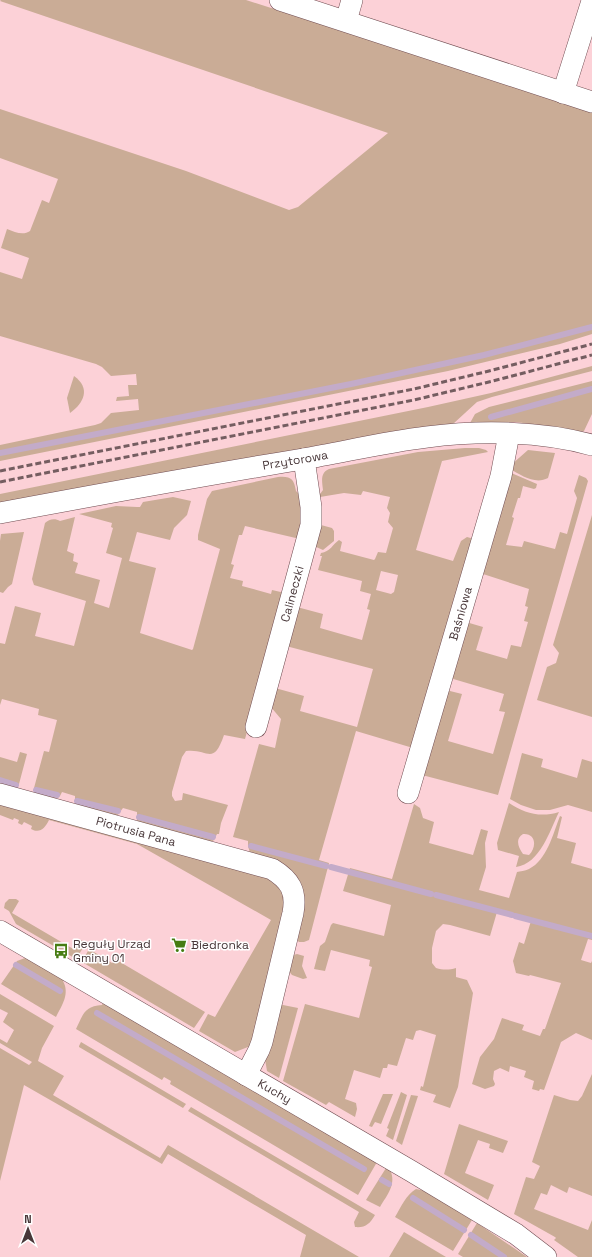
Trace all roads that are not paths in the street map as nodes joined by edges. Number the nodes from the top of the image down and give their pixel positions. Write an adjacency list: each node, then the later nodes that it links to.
1 (280, 0): 4 (street)
2 (352, 0): 4 (street)
3 (592, 1): 5 (street)
4 (346, 21): 5 (street)
5 (563, 93): 6 (street)
6 (592, 102)
7 (509, 434): 8 (street, Przytorowa); 9 (street, Przytorowa); 12 (street, Baśniowa)
8 (592, 444)
9 (304, 459): 10 (street, Przytorowa); 11 (street, Calineczki)
10 (0, 513)
11 (256, 727)
12 (408, 793)
13 (0, 794): 15 (street, Piotrusia Pana)
14 (0, 931): 15 (street, Kuchy)
15 (246, 1075): 16 (street, Kuchy)
16 (546, 1257)

